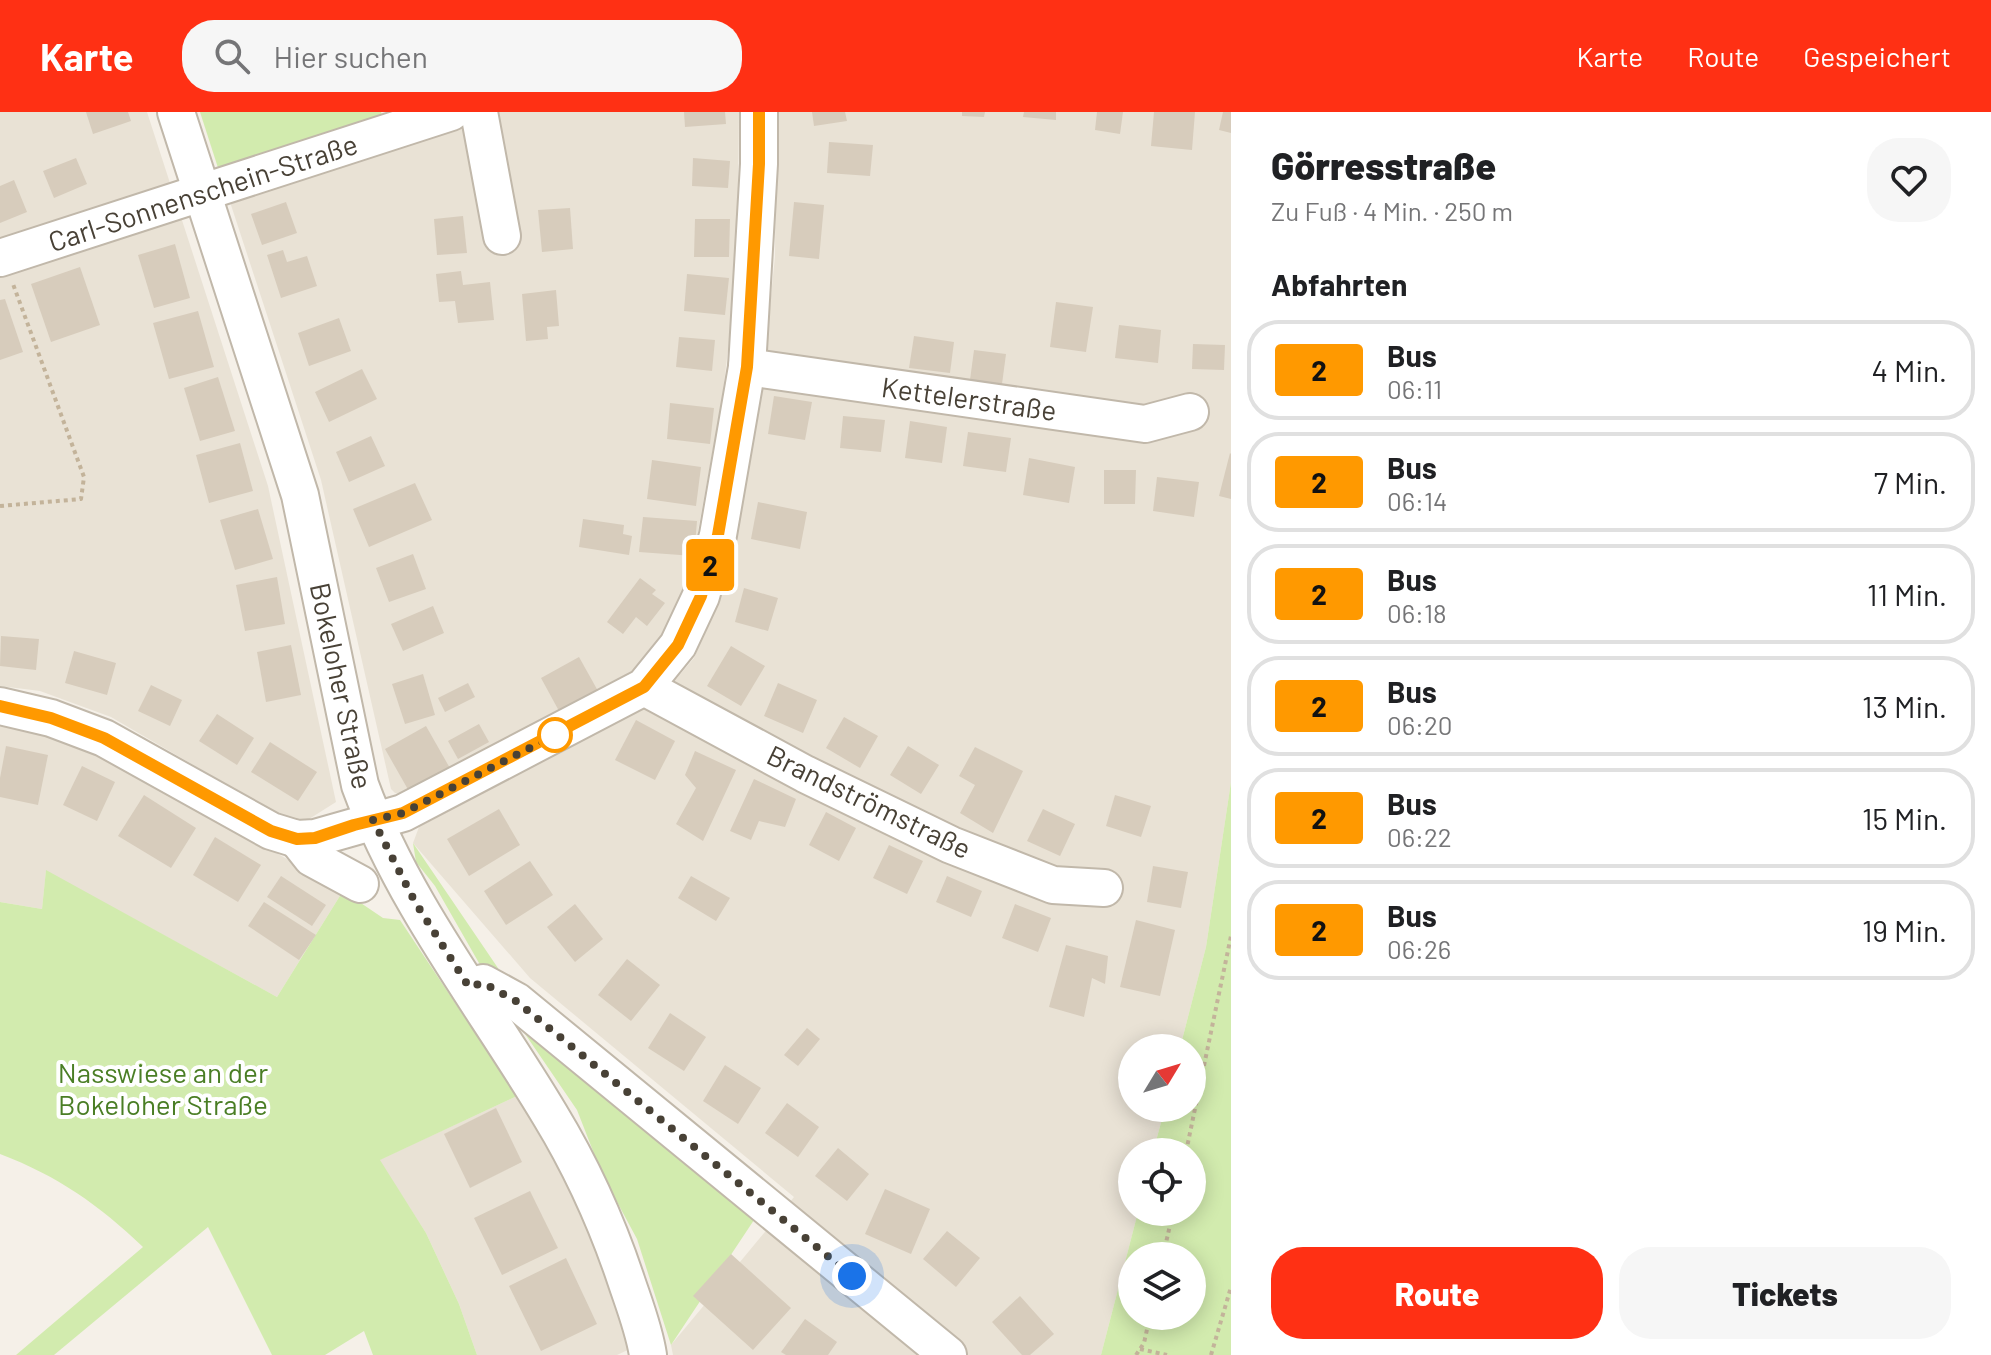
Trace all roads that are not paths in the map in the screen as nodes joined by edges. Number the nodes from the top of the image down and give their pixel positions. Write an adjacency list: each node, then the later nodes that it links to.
1 (176, 112): 6 (street, Bokeloher Straße)
2 (451, 112): 5 (street, Carl-Sonnenschein-Straße)
3 (479, 112): 7 (street)
4 (759, 112): 9 (street)
5 (396, 120): 6 (street, Carl-Sonnenschein-Straße)
6 (202, 194): 8 (street, Carl-Sonnenschein-Straße); 13 (street, Bokeloher Straße)
7 (502, 236)
8 (3, 257)
9 (747, 367): 10 (street, Kettelerstraße); 11 (street)
10 (1190, 412)
11 (644, 687): 13 (street); 16 (street, Brandströmstraße)
12 (0, 706): 14 (street)
13 (373, 820): 14 (street); 17 (street, Bokeloher Straße)
14 (297, 839): 15 (street)
15 (360, 884)
16 (1104, 888)
17 (469, 987): 18 (street, Bokeloher Straße); 19 (street)
18 (648, 1355)
19 (948, 1355)

